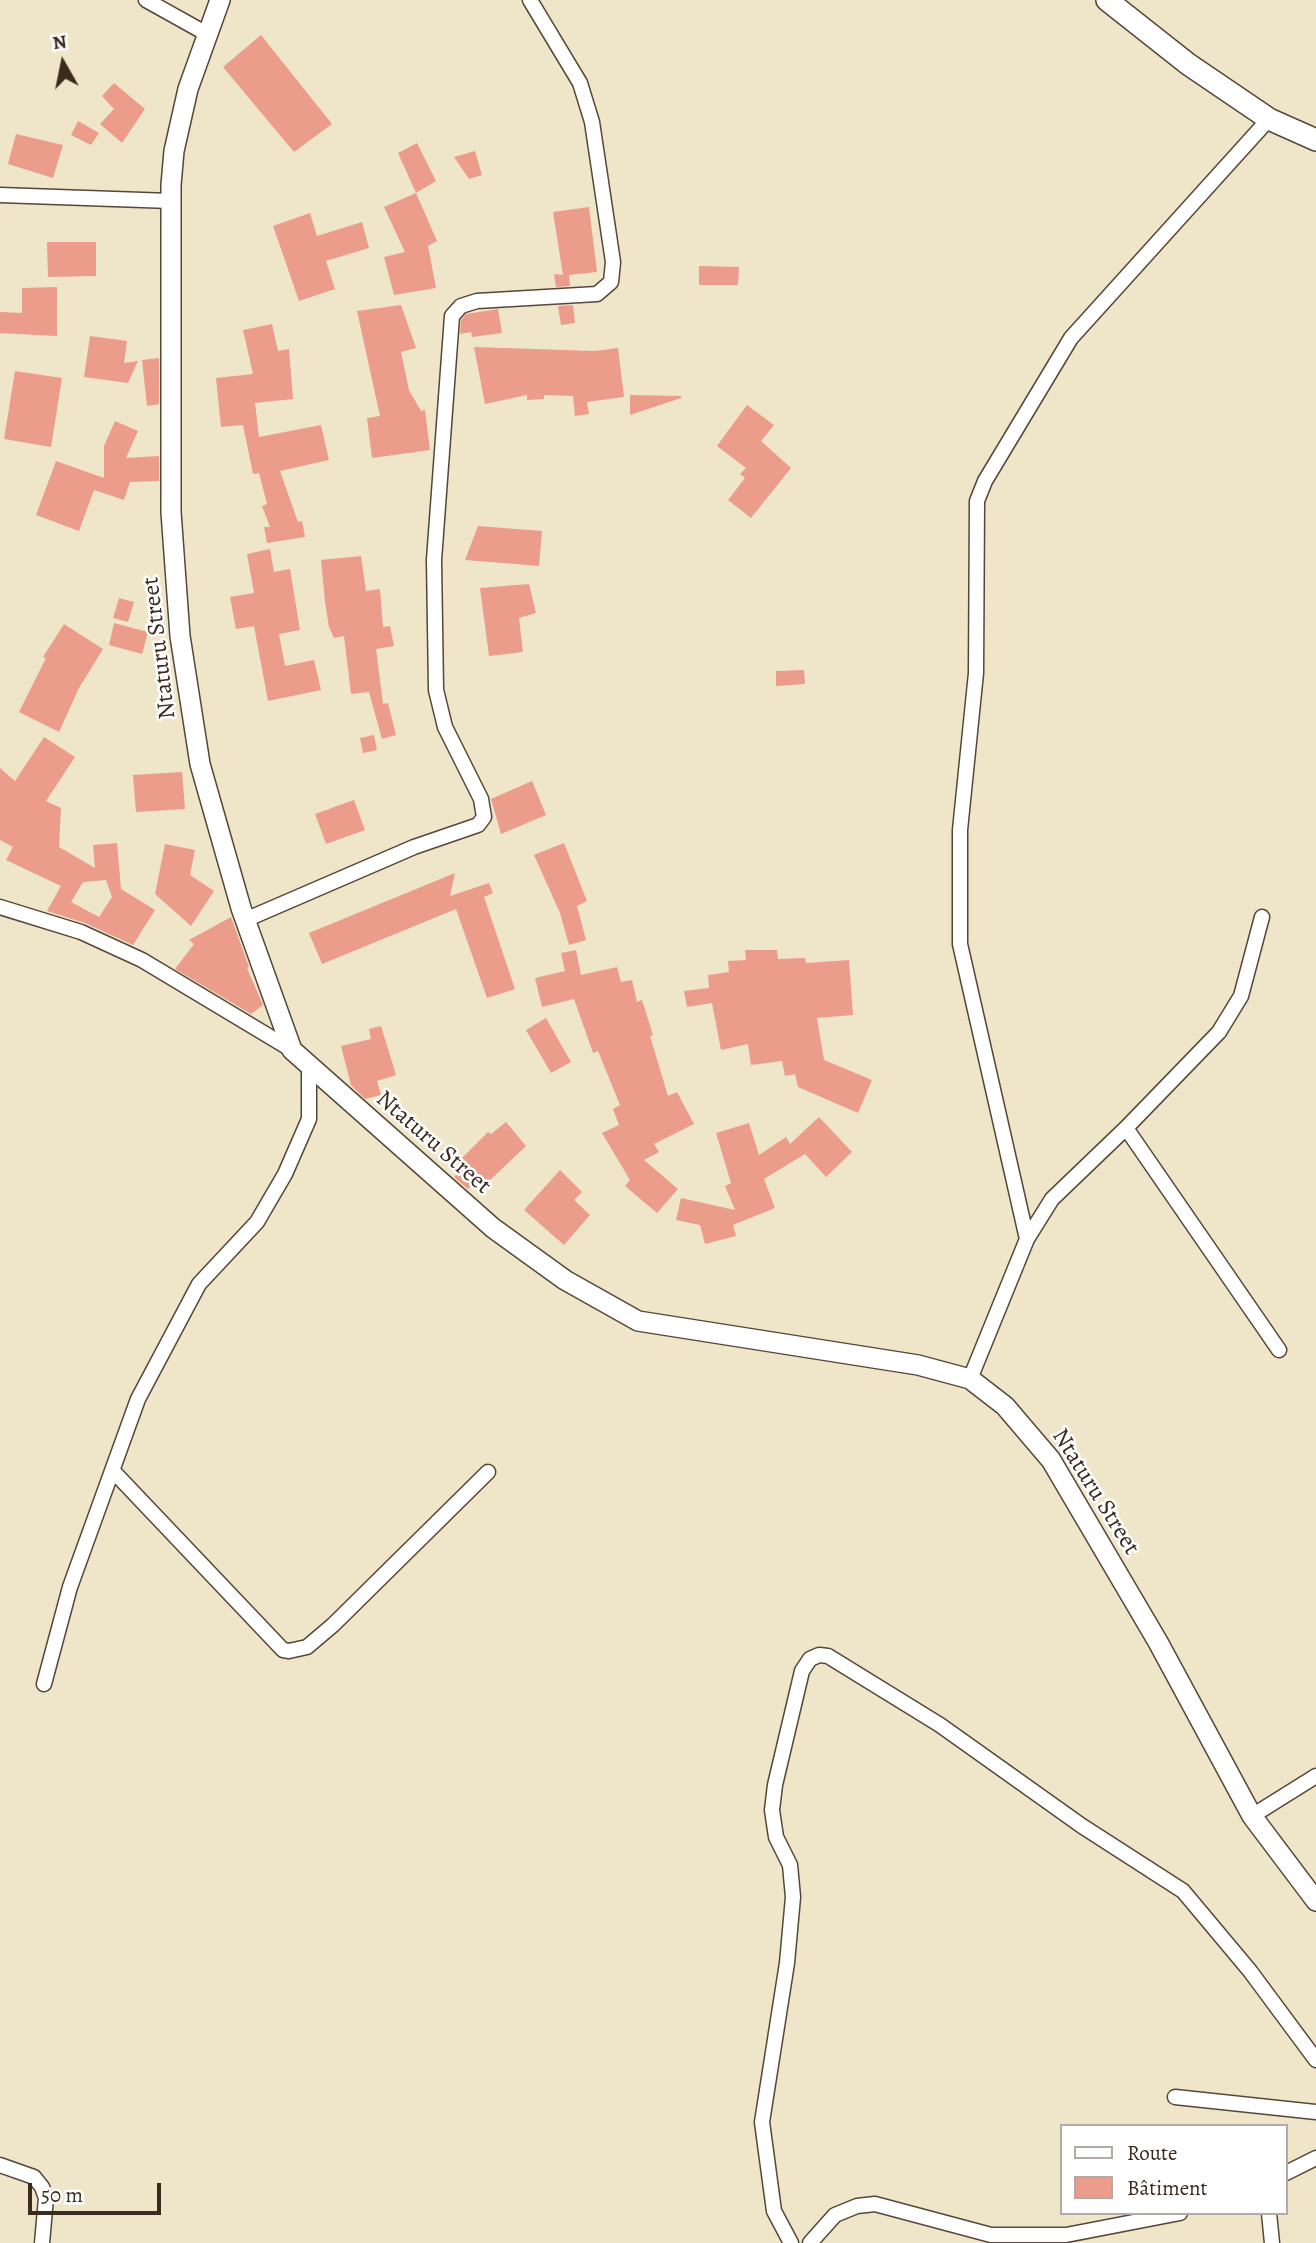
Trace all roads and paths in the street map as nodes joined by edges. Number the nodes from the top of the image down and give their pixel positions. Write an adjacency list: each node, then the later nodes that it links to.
1 (146, 0): 5 (street)
2 (220, 0): 5 (street, Ntaturu Street)
3 (530, 0): 12 (street)
4 (1107, 0): 6 (main road)
5 (206, 34): 9 (street, Ntaturu Street)
6 (1269, 119): 7 (main road); 16 (street)
7 (1316, 140)
8 (0, 195): 9 (street)
9 (171, 201): 12 (street, Ntaturu Street)
10 (0, 907): 13 (street)
11 (1262, 917): 15 (street)
12 (245, 920): 13 (street, Ntaturu Street)
13 (292, 1050): 14 (street, Ntaturu Street)
14 (309, 1068): 18 (street, Ntaturu Street); 19 (street)
15 (1126, 1128): 16 (street); 17 (street)
16 (1027, 1239): 18 (street)
17 (1279, 1350)
18 (970, 1379): 23 (street, Ntaturu Street)
19 (113, 1471): 20 (street); 21 (street)
20 (488, 1472)
21 (44, 1684)
22 (1316, 1776): 23 (street)
23 (1252, 1816): 24 (street, Ntaturu Street)
24 (1316, 1901)
25 (1316, 2060): 36 (street)
26 (1175, 2096): 27 (street)
27 (1316, 2112)
28 (1316, 2158): 30 (street)
29 (0, 2165): 35 (street)
30 (1288, 2172)
31 (1172, 2215): 33 (street)
32 (1269, 2215): 38 (street)
33 (1084, 2237): 34 (street)
34 (991, 2239): 37 (street)
35 (42, 2243)
36 (791, 2243)
37 (810, 2243)
38 (1272, 2243)

